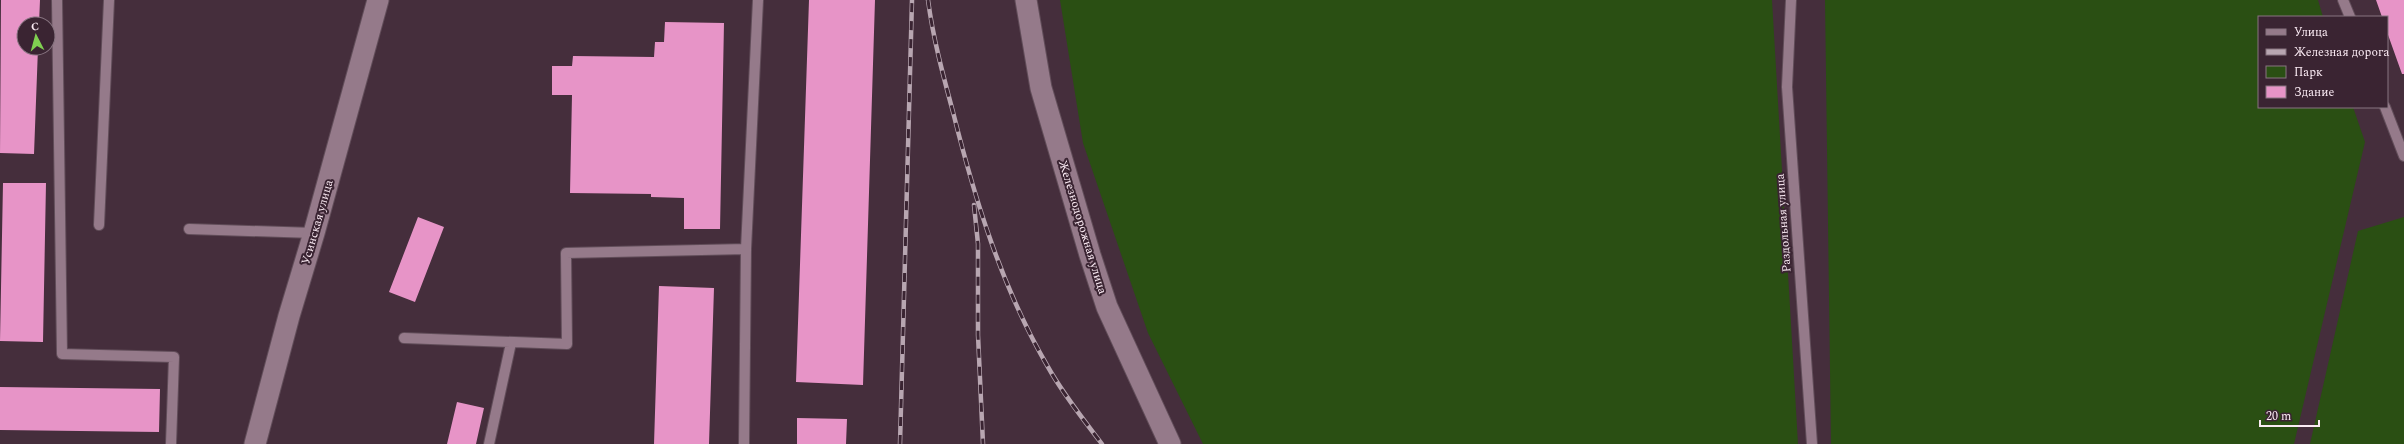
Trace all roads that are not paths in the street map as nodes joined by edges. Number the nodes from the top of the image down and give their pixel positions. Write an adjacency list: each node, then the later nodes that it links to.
1 (58, 0): 17 (lane)
2 (109, 0): 11 (lane)
3 (378, 0): 13 (street, Усинская улица)
4 (758, 0): 14 (lane)
5 (1026, 0): 21 (street, Железнодорожная улица)
6 (1791, 0): 22 (lane, Раздольная улица)
7 (2343, 0): 8 (lane)
8 (2350, 16)
9 (2385, 108): 10 (lane)
10 (2404, 156)
11 (99, 225)
12 (189, 229): 13 (lane)
13 (314, 233): 18 (street, Усинская улица)
14 (746, 249): 16 (lane); 20 (lane)
15 (404, 338): 16 (lane)
16 (511, 343): 19 (lane)
17 (171, 444)
18 (255, 444)
19 (489, 444)
20 (744, 444)
21 (1170, 444)
22 (1812, 444)

